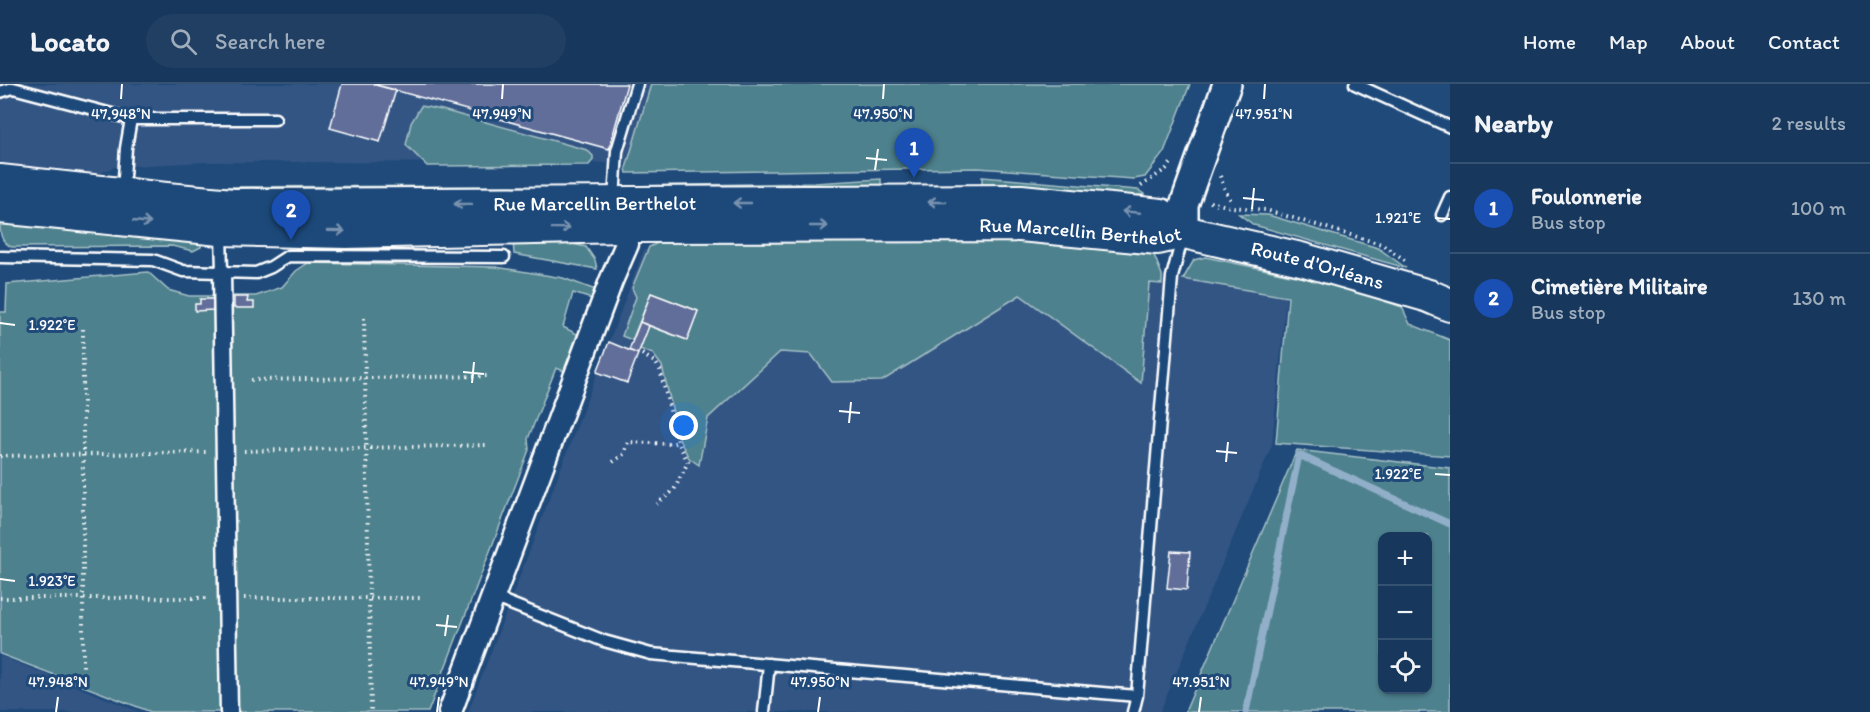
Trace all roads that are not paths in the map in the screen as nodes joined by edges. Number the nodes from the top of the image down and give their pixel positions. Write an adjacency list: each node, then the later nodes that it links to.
1 (637, 84): 14 (lane)
2 (1227, 84): 16 (street)
3 (1355, 84): 7 (lane)
4 (0, 92): 6 (lane)
5 (275, 119): 6 (lane)
6 (131, 120): 11 (lane)
7 (1450, 127)
8 (0, 181): 11 (main road, Rue Marcellin Berthelot)
9 (0, 196): 11 (lane)
10 (1450, 197): 13 (lane)
11 (116, 202): 14 (main road, Rue Marcellin Berthelot, one-way to 11)
12 (0, 207): 15 (main road, Rue Marcellin Berthelot, one-way to 15)
13 (1442, 214)
14 (620, 215): 15 (main road, Rue Marcellin Berthelot, one-way to 14); 16 (main road, Rue Marcellin Berthelot); 21 (street)
15 (220, 229): 19 (lane)
16 (1184, 232): 20 (main road, Route d'Orléans); 23 (lane)
17 (0, 257): 19 (lane)
18 (504, 257): 19 (lane)
19 (222, 272): 24 (street)
20 (1450, 305)
21 (493, 597): 22 (lane); 25 (street)
22 (769, 664): 23 (lane); 26 (lane)
23 (1137, 696): 27 (lane)
24 (230, 712)
25 (450, 712)
26 (764, 712)
27 (1133, 712)

